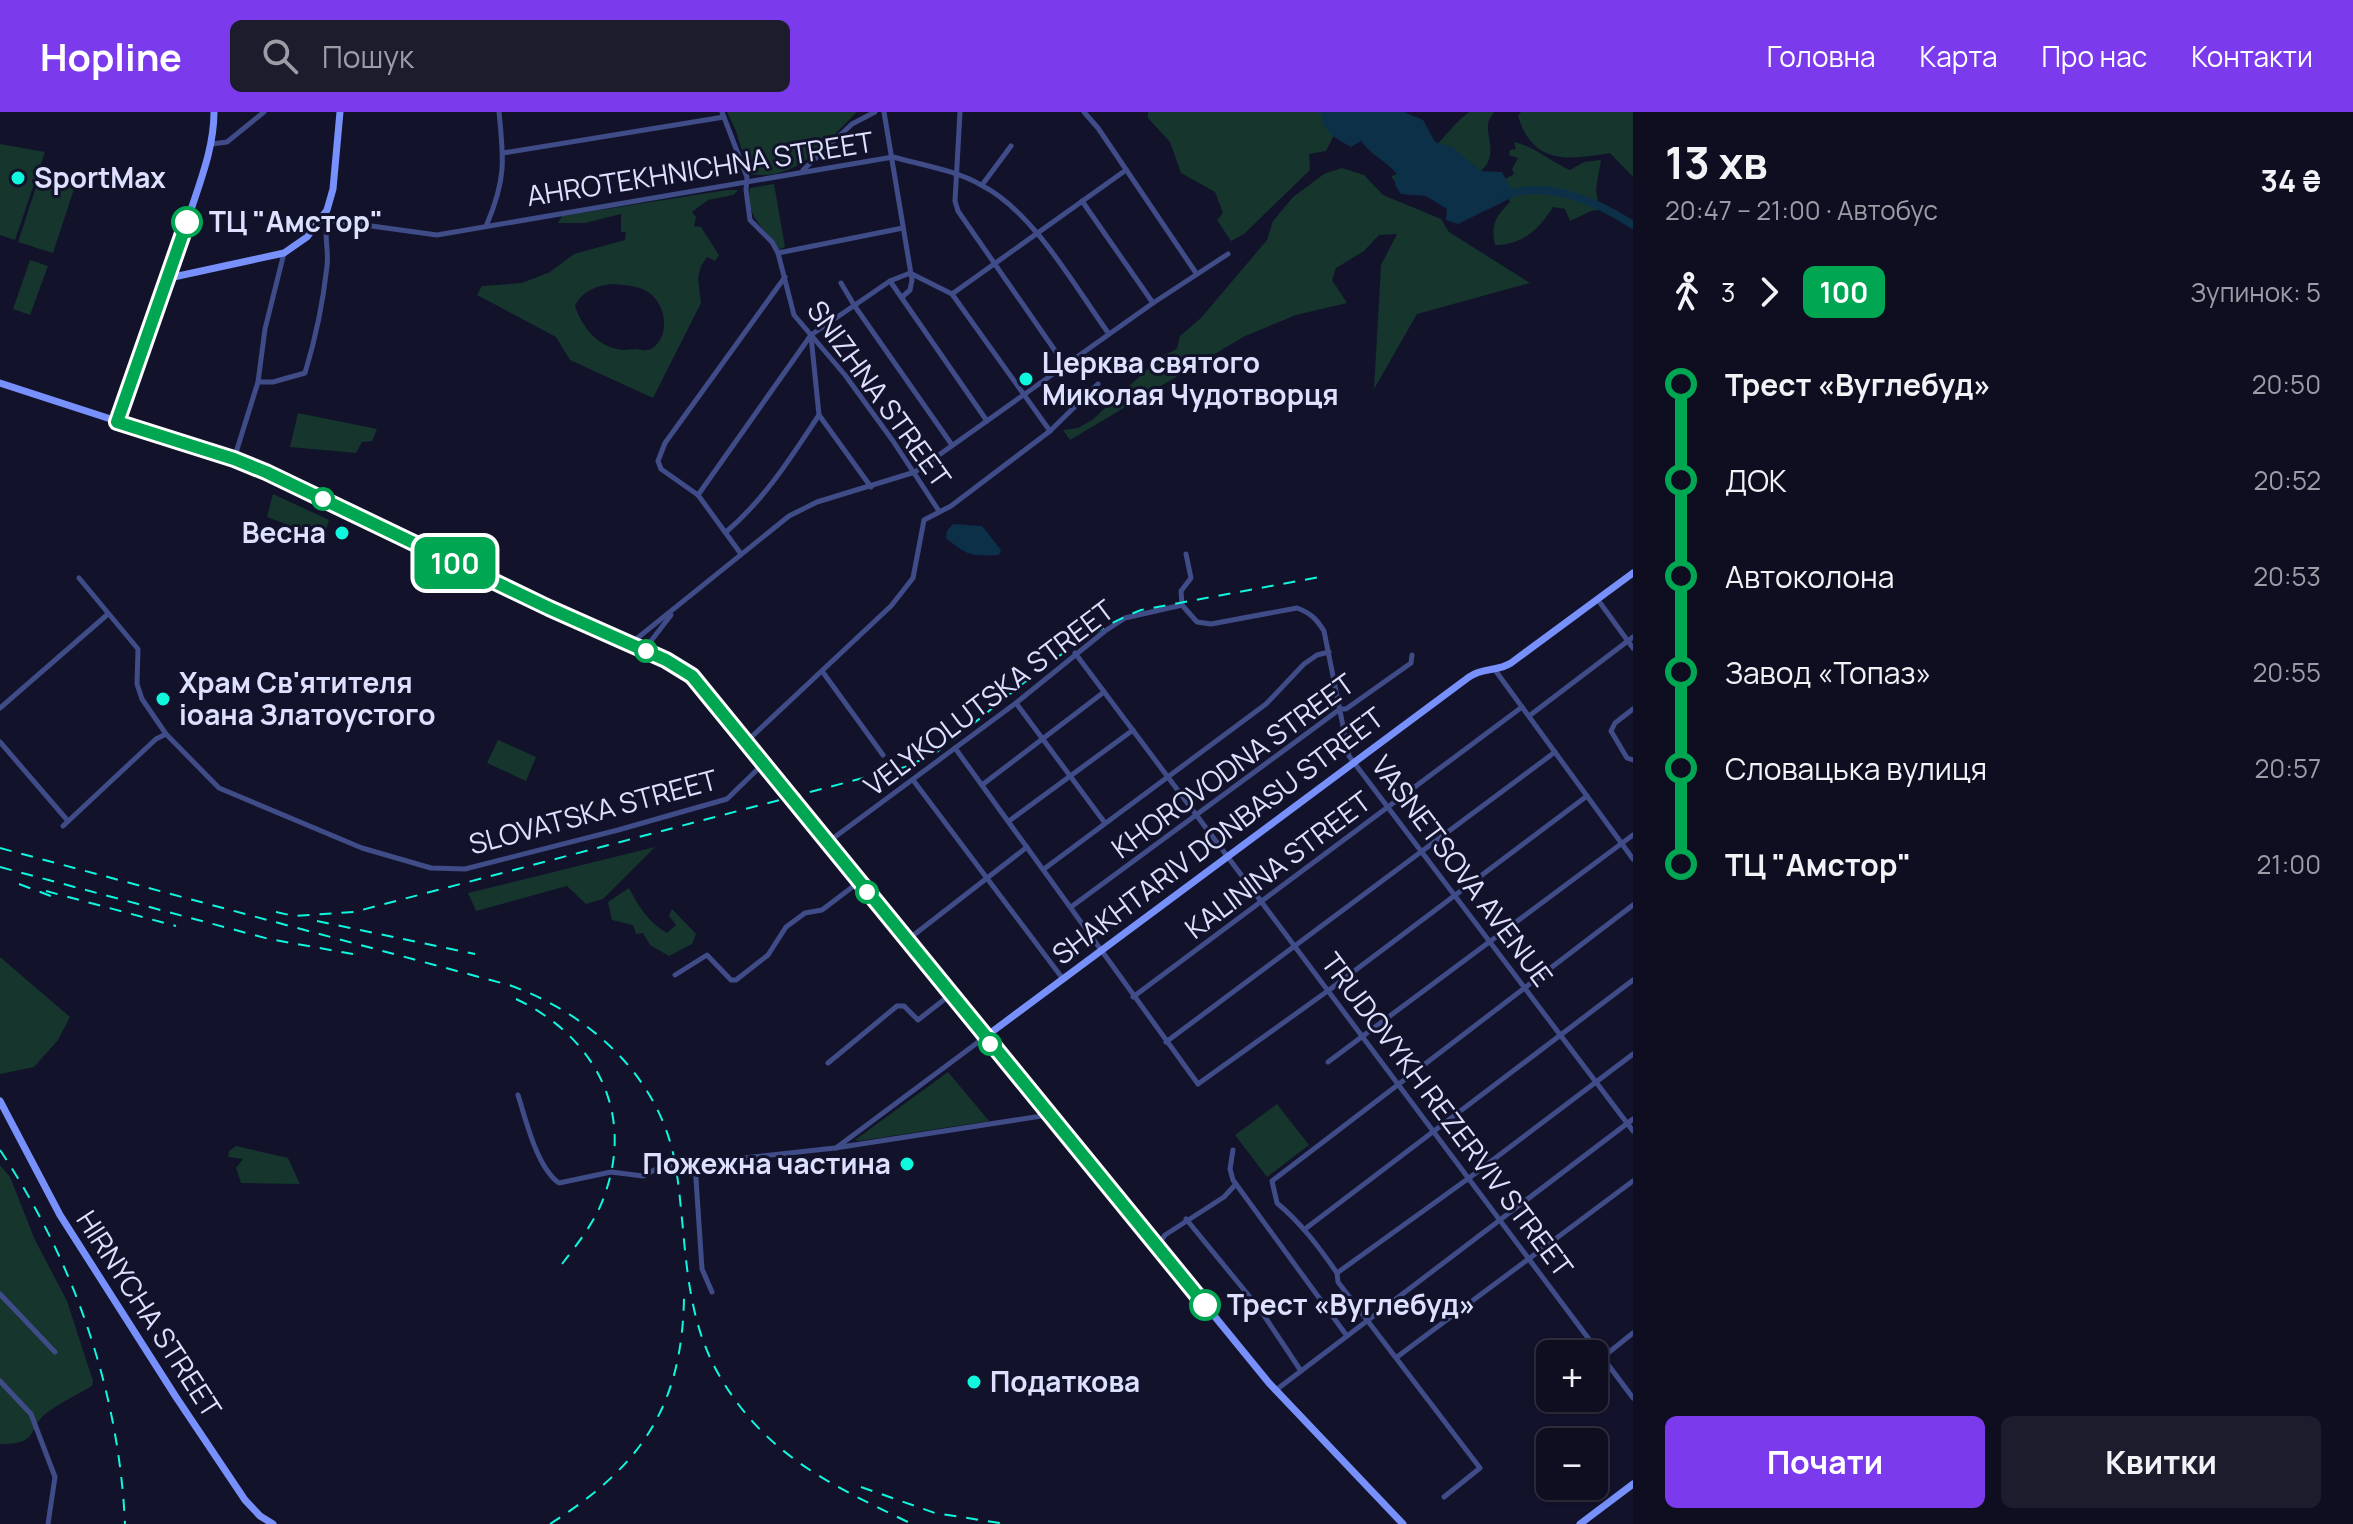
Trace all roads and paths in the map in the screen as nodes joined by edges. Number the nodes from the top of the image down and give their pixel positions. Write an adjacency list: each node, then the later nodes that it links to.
1 (214, 112): 10 (main road)
2 (264, 112): 10 (street)
3 (340, 112): 20 (main road)
4 (499, 112): 12 (street)
5 (875, 112): 15 (street)
6 (884, 112): 13 (street)
7 (960, 112): 16 (street)
8 (1084, 112): 14 (street)
9 (723, 114): 12 (street); 17 (street)
10 (212, 144): 31 (main road)
11 (1011, 146): 18 (street)
12 (503, 153): 21 (street)
13 (893, 157): 15 (street, AHROTEKHNICHNA STREET); 16 (street, AHROTEKHNICHNA STREET); 22 (street)
14 (1126, 170): 19 (street); 29 (street)
15 (803, 171): 17 (street, AHROTEKHNICHNA STREET)
16 (955, 174): 18 (street, AHROTEKHNICHNA STREET); 27 (street)
17 (747, 184): 21 (street, AHROTEKHNICHNA STREET); 25 (street)
18 (982, 185): 23 (street, AHROTEKHNICHNA STREET)
19 (1082, 201): 23 (street); 36 (street)
20 (324, 221): 21 (street, AHROTEKHNICHNA STREET); 24 (main road); 42 (street)
21 (486, 225)
22 (903, 228): 25 (street); 28 (street)
23 (1036, 233): 27 (street); 38 (street, AHROTEKHNICHNA STREET)
24 (284, 253): 31 (main road); 42 (street)
25 (778, 253): 30 (street, SNIZHNA STREET)
26 (1228, 254): 29 (street)
27 (994, 263): 34 (street); 40 (street)
28 (910, 273): 32 (street); 34 (street); 35 (street)
29 (1196, 273): 36 (street)
30 (785, 277): 39 (street, SNIZHNA STREET); 55 (street)
31 (169, 278): 49 (main road)
32 (890, 281): 35 (street); 37 (street)
33 (841, 283): 37 (street)
34 (952, 294): 46 (street)
35 (902, 297): 48 (street)
36 (1153, 303): 38 (street)
37 (854, 305): 39 (street); 51 (street)
38 (1109, 334): 40 (street)
39 (811, 335): 47 (street); 53 (street, SNIZHNA STREET); 55 (street)
40 (1065, 365): 46 (street)
41 (0, 377): 45 (main road)
42 (258, 382): 52 (street)
43 (0, 383): 45 (main road)
44 (1098, 384): 50 (street)
45 (16, 388): 49 (main road)
46 (1023, 395): 48 (street); 50 (street)
47 (819, 415): 54 (street); 57 (street)
48 (987, 421): 51 (street)
49 (117, 422): 52 (main road)
50 (1050, 431): 56 (street)
51 (952, 445): 53 (street)
52 (234, 459): 67 (main road)
53 (915, 472): 54 (street); 56 (street, SNIZHNA STREET)
54 (871, 487): 58 (street)
55 (698, 495): 57 (street)
56 (939, 511): 74 (street)
57 (726, 532): 58 (street)
58 (741, 554): 64 (street)
59 (1186, 554): 63 (street)
60 (1633, 573): 62 (main road, SHAKHTARIV DONBASU STREET)
61 (79, 578): 65 (street, SLOVATSKA STREET)
62 (1598, 600): 66 (street); 73 (main road, SHAKHTARIV DONBASU STREET)
63 (1182, 605): 70 (street, VASNETSOVA AVENUE); 71 (street, VELYKOLUTSKA STREET)
64 (676, 607): 67 (street); 69 (street)
65 (108, 614): 78 (street); 83 (street, SLOVATSKA STREET)
66 (1630, 639): 68 (street); 81 (street)
67 (629, 644): 69 (main road)
68 (1633, 648)
69 (644, 650): 86 (main road)
70 (1329, 652): 79 (street, VASNETSOVA AVENUE); 94 (street)
71 (1075, 653): 75 (street, TRUDOVYKH REZERVIV STREET); 76 (street, VELYKOLUTSKA STREET)
72 (1412, 655): 79 (street, KHOROVODNA STREET)
73 (1495, 670): 77 (street); 91 (main road, SHAKHTARIV DONBASU STREET)
74 (822, 671): 86 (street); 89 (street)
75 (1104, 692): 82 (street, TRUDOVYKH REZERVIV STREET); 84 (street)
76 (1016, 703): 84 (street); 87 (street, VELYKOLUTSKA STREET)
77 (1522, 707): 81 (street); 98 (street, KALININA STREET)
78 (0, 708)
79 (1340, 709): 91 (street, VASNETSOVA AVENUE); 99 (street, KHOROVODNA STREET)
80 (1633, 709): 90 (street)
81 (1529, 716): 88 (street)
82 (1133, 730): 93 (street); 94 (street, TRUDOVYKH REZERVIV STREET)
83 (166, 734): 92 (street, SLOVATSKA STREET); 100 (street)
84 (1043, 739): 93 (street); 96 (street)
85 (0, 742): 100 (street)
86 (746, 743): 92 (main road)
87 (955, 748): 95 (street, VELYKOLUTSKA STREET); 96 (street)
88 (1555, 752): 97 (street); 108 (street)
89 (883, 755)
90 (1633, 760)
91 (1355, 762): 98 (street, VASNETSOVA AVENUE); 109 (main road, SHAKHTARIV DONBASU STREET)
92 (762, 765): 105 (main road)
93 (1070, 776): 101 (street); 102 (street)
94 (1167, 776): 99 (street, TRUDOVYKH REZERVIV STREET); 102 (street)
95 (913, 780): 105 (street, VELYKOLUTSKA STREET); 112 (street)
96 (982, 785): 101 (street)
97 (1587, 796): 106 (street); 114 (street)
98 (1389, 807): 108 (street, VASNETSOVA AVENUE); 115 (street, KALININA STREET)
99 (1196, 814): 109 (street, TRUDOVYKH REZERVIV STREET); 117 (street, KHOROVODNA STREET)
100 (68, 821): 103 (street)
101 (1009, 821): 107 (street)
102 (1105, 823): 111 (street)
103 (63, 826)
104 (1633, 835): 106 (street)
105 (828, 842): 113 (main road)
106 (1622, 844): 110 (street); 118 (street)
107 (1027, 847): 111 (street); 112 (street)
108 (1423, 851): 114 (street, VASNETSOVA AVENUE); 120 (street)
109 (1228, 857): 115 (street, TRUDOVYKH REZERVIV STREET); 121 (main road, SHAKHTARIV DONBASU STREET)
110 (1633, 859)
111 (1044, 869): 117 (street)
112 (986, 878): 119 (street); 123 (street)
113 (859, 882): 119 (main road); 122 (street)
114 (1455, 894): 118 (street, VASNETSOVA AVENUE); 126 (street)
115 (1262, 902): 120 (street, TRUDOVYKH REZERVIV STREET); 128 (street, KALININA STREET)
116 (1633, 905): 125 (street)
117 (1071, 907): 121 (street)
118 (1490, 939): 125 (street, VASNETSOVA AVENUE); 130 (street)
119 (906, 941): 127 (main road)
120 (1295, 946): 126 (street, TRUDOVYKH REZERVIV STREET); 132 (street)
121 (1102, 950): 123 (main road, SHAKHTARIV DONBASU STREET); 128 (street)
122 (675, 975)
123 (1063, 979): 131 (main road, SHAKHTARIV DONBASU STREET)
124 (1633, 980): 129 (street)
125 (1524, 986): 129 (street, VASNETSOVA AVENUE); 137 (street)
126 (1329, 990): 130 (street, TRUDOVYKH REZERVIV STREET); 132 (street)
127 (950, 995): 131 (main road); 135 (street)
128 (1133, 997): 132 (street)
129 (1562, 1035): 136 (street, VASNETSOVA AVENUE); 144 (street)
130 (1363, 1036): 134 (street); 137 (street, TRUDOVYKH REZERVIV STREET)
131 (985, 1037): 142 (main road); 146 (street, SHAKHTARIV DONBASU STREET)
132 (1166, 1042)
133 (1633, 1054): 136 (street)
134 (1328, 1062)
135 (828, 1063)
136 (1597, 1082): 143 (street, VASNETSOVA AVENUE); 149 (street)
137 (1400, 1083): 144 (street, TRUDOVYKH REZERVIV STREET); 154 (street)
138 (518, 1095): 148 (street)
139 (0, 1101): 141 (main road, HIRNYCHA STREET)
140 (0, 1107): 141 (main road, HIRNYCHA STREET)
141 (7, 1114): 175 (main road, HIRNYCHA STREET)
142 (1048, 1115): 146 (street); 155 (main road)
143 (1630, 1121): 145 (street, VASNETSOVA AVENUE); 153 (street)
144 (1433, 1130): 149 (street, TRUDOVYKH REZERVIV STREET); 154 (street)
145 (1633, 1131)
146 (835, 1148): 148 (street)
147 (1233, 1150): 151 (street)
148 (695, 1164): 158 (street)
149 (1469, 1178): 153 (street, TRUDOVYKH REZERVIV STREET); 157 (street)
150 (1633, 1181): 156 (street)
151 (1236, 1184): 152 (street); 162 (street)
152 (1186, 1219): 155 (street); 168 (street)
153 (1500, 1219): 156 (street, TRUDOVYKH REZERVIV STREET); 160 (street)
154 (1305, 1229): 157 (street)
155 (1157, 1247): 170 (main road)
156 (1530, 1259): 163 (street, TRUDOVYKH REZERVIV STREET); 166 (street)
157 (1337, 1273): 160 (street)
158 (712, 1292)
159 (0, 1294): 164 (street)
160 (1367, 1320): 162 (street); 166 (street)
161 (1633, 1333): 165 (street)
162 (1347, 1336): 168 (street)
163 (1590, 1340)
164 (55, 1352)
165 (1608, 1353)
166 (1397, 1357): 173 (street)
167 (1608, 1364): 171 (street, TRUDOVYKH REZERVIV STREET)
168 (1301, 1371): 170 (street)
169 (0, 1381): 174 (street)
170 (1276, 1390): 176 (main road)
171 (1633, 1398)
172 (1633, 1484): 177 (main road)
173 (1444, 1497)
174 (48, 1524)
175 (273, 1524)
176 (1403, 1524)
177 (1580, 1524)

